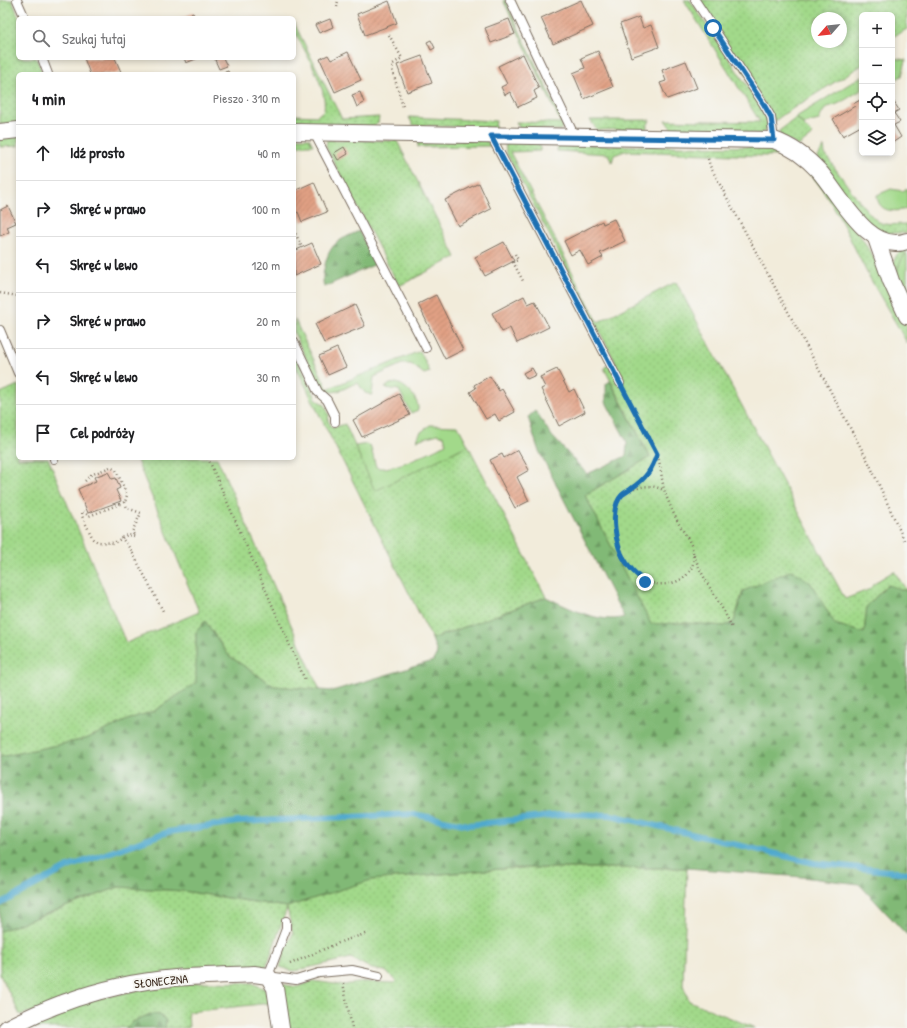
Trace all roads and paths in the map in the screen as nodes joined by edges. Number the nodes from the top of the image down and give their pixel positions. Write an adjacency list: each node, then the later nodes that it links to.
1 (17, 0): 6 (lane)
2 (338, 0): 5 (path)
3 (510, 0): 16 (lane)
4 (695, 0): 18 (lane)
5 (337, 7)
6 (24, 16)
7 (389, 35): 10 (path)
8 (43, 60): 9 (lane)
9 (47, 72)
10 (403, 107)
11 (16, 130): 12 (street)
12 (0, 132)
13 (296, 132): 14 (street)
14 (314, 133): 15 (street); 30 (lane)
15 (491, 136): 16 (street); 32 (lane)
16 (575, 138): 17 (street)
17 (708, 139): 18 (street); 41 (path)
18 (774, 140): 20 (street)
19 (296, 234): 22 (path)
20 (876, 238): 21 (street); 27 (street)
21 (907, 241)
22 (302, 248)
23 (515, 254): 24 (path)
24 (523, 282)
25 (0, 293): 26 (path)
26 (16, 296)
27 (907, 316)
28 (0, 330): 31 (lane)
29 (296, 346): 33 (lane)
30 (426, 348)
31 (16, 368)
32 (620, 383): 34 (path)
33 (335, 422)
34 (657, 454): 37 (path); 38 (path)
35 (209, 460): 45 (path)
36 (85, 481): 39 (path)
37 (631, 489): 38 (path); 42 (path)
38 (664, 490): 42 (path)
39 (125, 502): 40 (path); 40 (path)
40 (121, 537): 43 (path)
41 (905, 542)
42 (694, 554): 44 (path)
43 (164, 613)
44 (732, 628)
45 (305, 680)
46 (286, 921): 49 (lane)
47 (368, 933): 49 (path)
48 (340, 971): 49 (lane); 50 (lane); 53 (path)
49 (268, 976): 51 (street, SŁONECZNA); 52 (street)
50 (379, 976)
51 (7, 1028)
52 (281, 1028)
53 (352, 1028)

